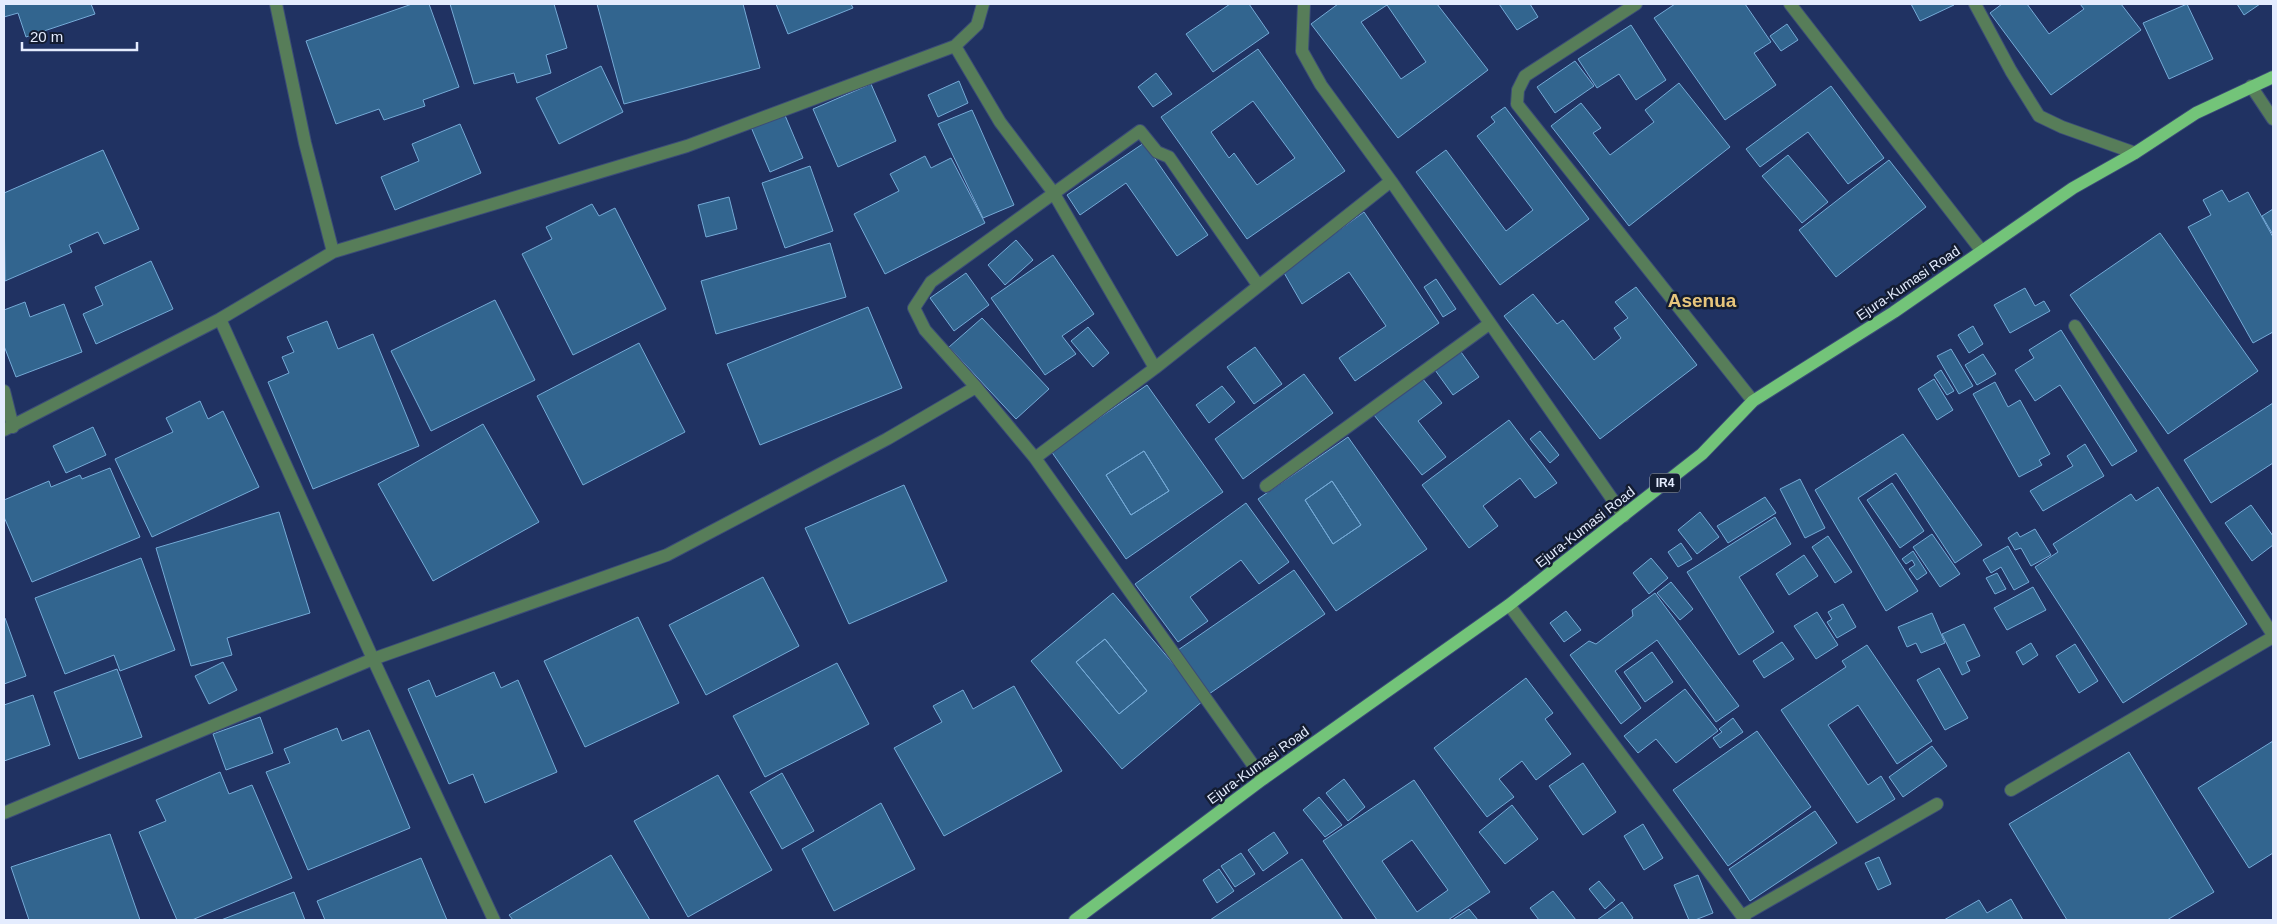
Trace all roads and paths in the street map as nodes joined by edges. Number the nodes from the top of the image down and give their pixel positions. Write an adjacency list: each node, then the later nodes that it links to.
1 (276, 4): 15 (street)
2 (983, 4): 7 (street)
3 (1304, 4): 12 (street)
4 (1636, 4): 23 (street)
5 (1790, 4): 14 (street)
6 (1975, 4): 11 (street)
7 (955, 46): 13 (street); 15 (street)
8 (2273, 77): 9 (main road, Ejura-Kumasi Road / IR4)
9 (2251, 86): 10 (street); 11 (main road, Ejura-Kumasi Road / IR4)
10 (2273, 119)
11 (2135, 153): 14 (main road, Ejura-Kumasi Road / IR4)
12 (1391, 181): 16 (street); 18 (street)
13 (1053, 192): 16 (street); 20 (street); 21 (street)
14 (1981, 250): 23 (main road, Ejura-Kumasi Road / IR4)
15 (333, 252): 17 (street)
16 (1258, 285): 20 (street)
17 (220, 319): 24 (street); 30 (street)
18 (1489, 324): 26 (street); 27 (street)
19 (2075, 326): 29 (street)
20 (1155, 368): 25 (street)
21 (976, 387): 25 (street); 30 (street)
22 (4, 391): 24 (street)
23 (1753, 401): 27 (main road, Ejura-Kumasi Road / IR4)
24 (8, 428)
25 (1035, 458): 31 (street)
26 (1266, 486)
27 (1624, 516): 28 (main road, Ejura-Kumasi Road / IR4)
28 (1509, 605): 31 (main road, Ejura-Kumasi Road / IR4); 35 (street)
29 (2273, 636): 32 (street)
30 (373, 659): 34 (street); 36 (street)
31 (1263, 779): 37 (main road, Ejura-Kumasi Road / IR4)
32 (2010, 790)
33 (1937, 804): 35 (street)
34 (4, 813)
35 (1744, 918)
36 (494, 920)
37 (1076, 920)

